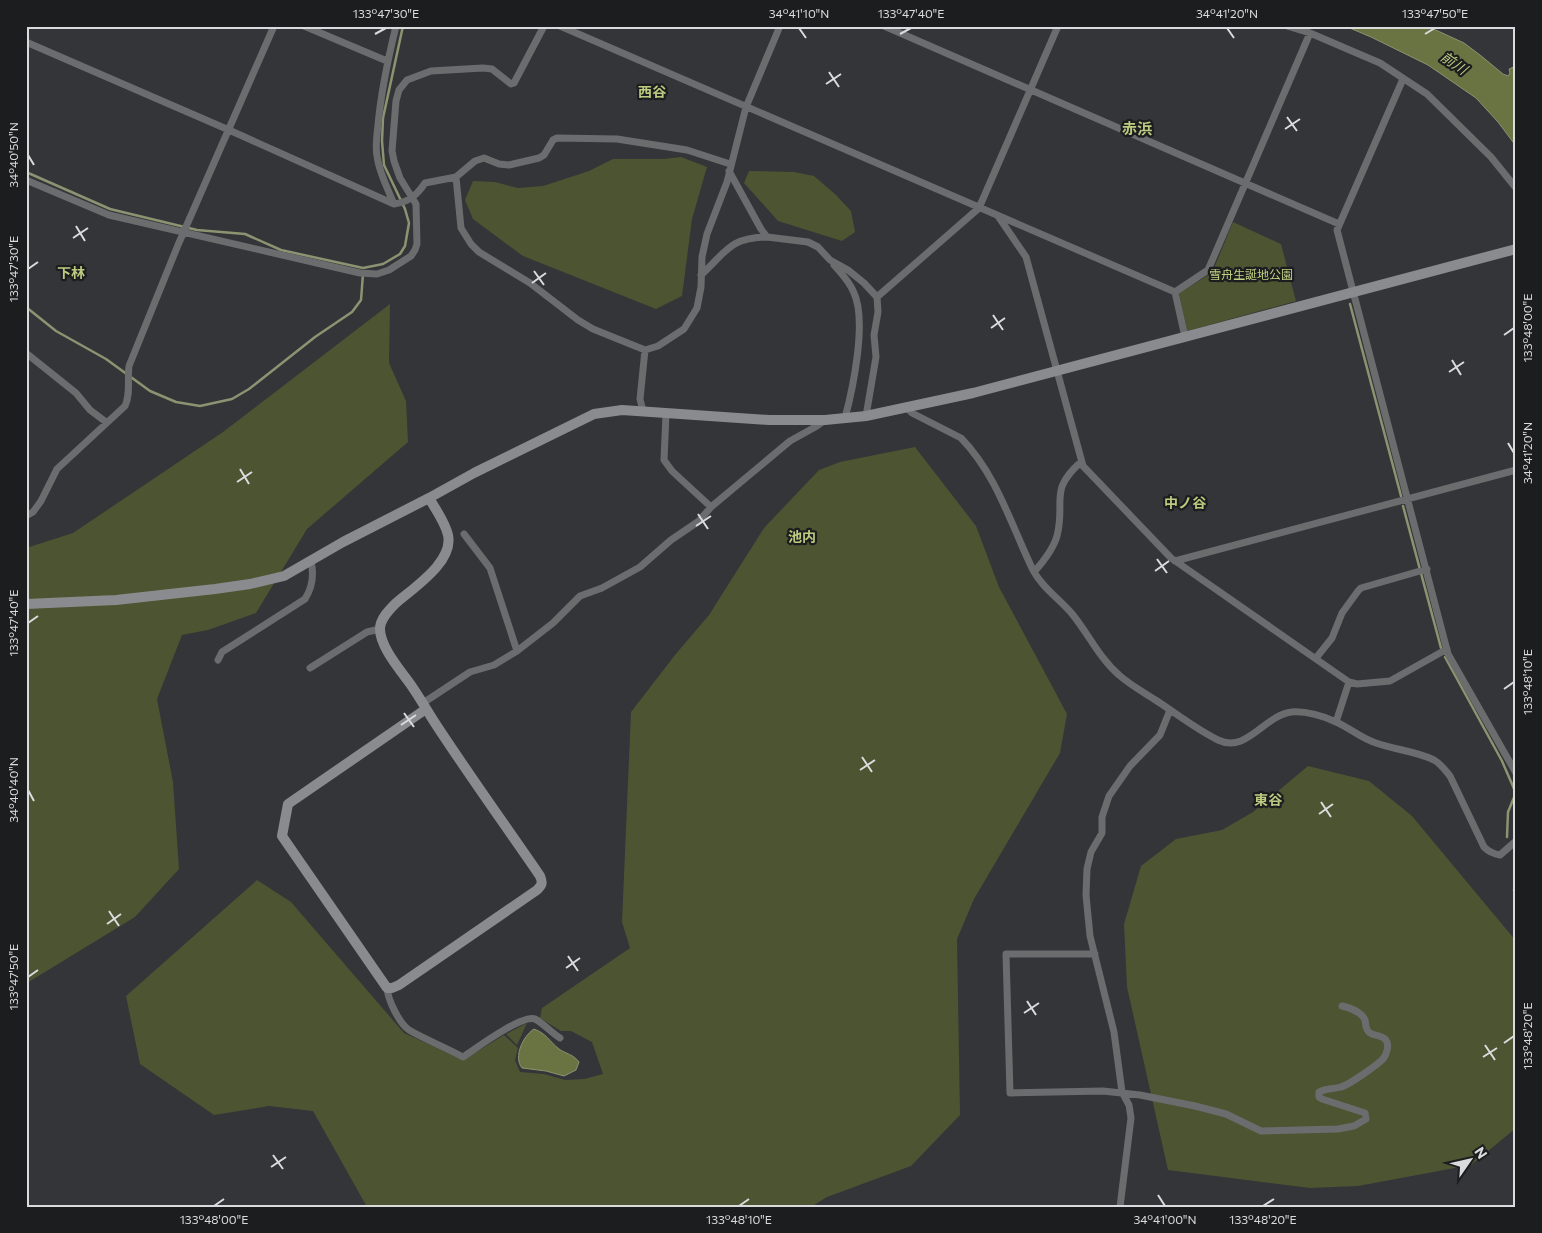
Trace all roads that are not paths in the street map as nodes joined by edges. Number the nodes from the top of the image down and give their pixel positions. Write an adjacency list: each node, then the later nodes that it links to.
1 (274, 26): 16 (street)
2 (304, 26): 12 (street)
3 (396, 26): 12 (street)
4 (544, 26): 22 (street)
5 (560, 26): 15 (street)
6 (780, 26): 15 (street)
7 (884, 26): 14 (street)
8 (1058, 26): 14 (street)
9 (1287, 26): 10 (street)
10 (1310, 34): 13 (street); 20 (street)
11 (26, 42): 16 (street)
12 (387, 61): 23 (street)
13 (1403, 79): 21 (street); 26 (street)
14 (1031, 89): 20 (street); 24 (street)
15 (746, 107): 17 (street); 24 (street)
16 (229, 130): 23 (street); 27 (street)
17 (730, 167): 18 (street); 28 (street); 31 (street)
18 (456, 177): 22 (street); 36 (street)
19 (26, 180): 27 (street)
20 (1246, 183): 26 (street); 32 (street)
21 (1516, 188)
22 (410, 199): 23 (street); 27 (street)
23 (396, 204)
24 (979, 208): 25 (street); 34 (street)
25 (998, 216): 32 (street); 38 (street)
26 (1340, 224): 33 (street)
27 (185, 229): 45 (street)
28 (768, 237): 30 (street); 31 (street)
29 (1516, 249): 33 (street)
30 (830, 260): 34 (street); 43 (street)
31 (701, 275): 36 (street)
32 (1175, 292): 35 (street)
33 (1353, 293): 35 (street); 49 (street)
34 (876, 297): 42 (street)
35 (1185, 338): 38 (street)
36 (645, 350): 40 (street)
37 (26, 353): 45 (street)
38 (1058, 370): 39 (street); 46 (street)
39 (906, 408): 42 (street); 56 (street)
40 (644, 411): 41 (street); 48 (street)
41 (666, 414): 44 (street); 50 (street)
42 (866, 416): 43 (street)
43 (845, 418): 44 (street)
44 (825, 420): 50 (street)
45 (106, 422): 51 (street)
46 (1081, 462): 54 (street); 56 (street)
47 (1516, 470): 49 (street)
48 (429, 498): 53 (street); 58 (street)
49 (1408, 498): 54 (street); 55 (street)
50 (711, 506): 60 (street)
51 (26, 516)
52 (464, 534): 60 (street)
53 (311, 561): 57 (street); 62 (street)
54 (1174, 561): 61 (street)
55 (1422, 571): 59 (street); 61 (street)
56 (1034, 572): 66 (street)
57 (26, 604)
58 (380, 629): 63 (street); 65 (street)
59 (1447, 649): 64 (street); 68 (street)
60 (517, 651): 65 (street)
61 (1316, 658): 64 (street)
62 (218, 660)
63 (310, 668)
64 (1349, 682): 67 (street)
65 (425, 706): 71 (street); 71 (street)
66 (1170, 710): 67 (street); 70 (street)
67 (1336, 722): 69 (street)
68 (1516, 773)
69 (1516, 841)
70 (1094, 954): 74 (street); 74 (street)
71 (387, 988): 73 (street)
72 (1342, 1006): 74 (street)
73 (560, 1038)
74 (1122, 1092): 75 (street)
75 (1120, 1207)

